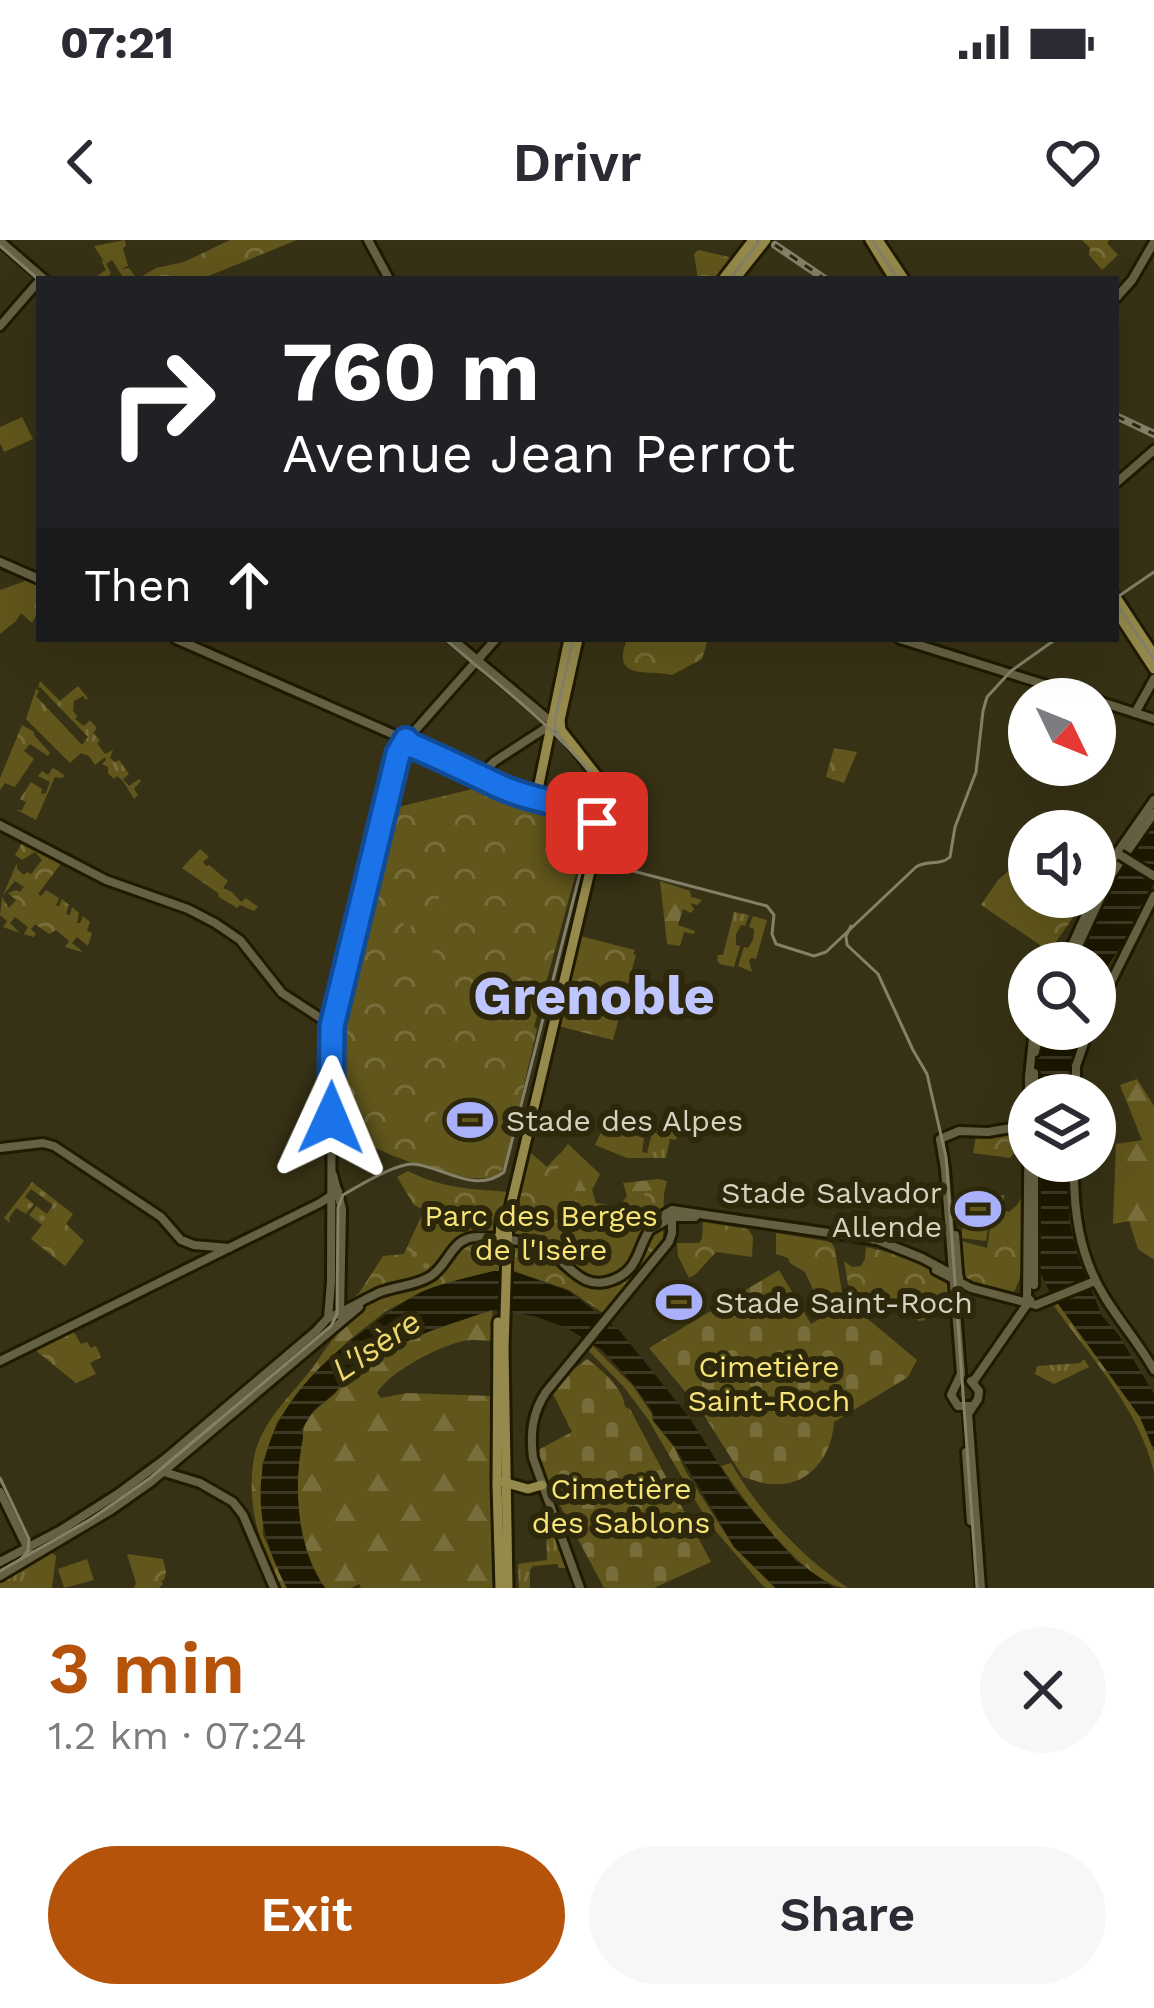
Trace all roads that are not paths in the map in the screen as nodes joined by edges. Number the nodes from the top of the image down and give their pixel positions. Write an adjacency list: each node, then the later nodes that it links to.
1 (367, 240): 9 (main road)
2 (753, 240): 7 (main road)
3 (766, 240): 7 (main road)
4 (874, 240): 12 (main road); 13 (main road)
5 (0, 241): 8 (main road)
6 (1154, 242): 15 (main road)
7 (747, 256): 10 (main road); 11 (main road)
8 (38, 276)
9 (385, 276)
10 (726, 276)
11 (737, 276)
12 (893, 276)
13 (902, 276)
14 (36, 286): 16 (main road)
15 (1119, 295)
16 (0, 326)
17 (1152, 452): 18 (main road)
18 (1119, 480)
19 (0, 562): 20 (main road)
20 (36, 578)
21 (1119, 602): 29 (main road)
22 (1119, 616): 31 (main road)
23 (183, 642): 38 (main road)
24 (456, 642): 30 (main road)
25 (493, 642): 30 (main road)
26 (568, 642): 37 (main road)
27 (577, 642): 37 (main road)
28 (909, 642): 32 (main road)
29 (1154, 656)
30 (478, 660): 37 (main road); 38 (main road)
31 (1154, 669)
32 (1023, 678)
33 (1153, 684): 35 (main road)
34 (1116, 707): 35 (main road)
35 (1135, 713): 36 (main road)
36 (1154, 719)
37 (553, 728): 39 (main road); 40 (main road); 41 (main road)
38 (401, 739): 39 (main road); 52 (main road)
39 (480, 775): 41 (main road)
40 (611, 793): 44 (main road); 63 (main road)
41 (539, 799): 44 (main road)
42 (1154, 800): 46 (main road)
43 (1154, 814): 50 (main road)
44 (597, 823): 63 (main road)
45 (0, 825): 53 (main road)
46 (1118, 855): 47 (main road); 48 (main road, bridge)
47 (1116, 859)
48 (1154, 876)
49 (1154, 896): 51 (main road)
50 (1078, 942)
51 (1116, 972)
52 (337, 1006): 53 (main road); 54 (main road)
53 (321, 1020): 54 (main road)
54 (332, 1026): 61 (main road)
55 (1008, 1128): 56 (main road)
56 (959, 1131): 65 (main road); 67 (main road)
57 (0, 1148): 64 (main road)
58 (1027, 1182): 69 (main road)
59 (1034, 1182): 69 (main road)
60 (1075, 1182): 68 (main road)
61 (335, 1197): 64 (main road); 70 (main road); 70 (main road)
62 (669, 1214): 63 (main road); 66 (main road); 80 (main road)
63 (503, 1233): 70 (main road); 71 (main road)
64 (213, 1251): 72 (main road)
65 (952, 1255): 66 (main road); 67 (main road)
66 (934, 1266): 67 (main road)
67 (957, 1277): 69 (main road); 74 (main road); 75 (main road)
68 (1094, 1281): 69 (main road); 73 (main road)
69 (1027, 1304): 74 (main road)
70 (336, 1317): 77 (main road); 78 (main road)
71 (501, 1325): 79 (main road); 79 (main road)
72 (0, 1361)
73 (1154, 1370)
74 (972, 1381): 75 (main road); 76 (main road)
75 (958, 1382): 76 (main road)
76 (966, 1407): 89 (main road)
77 (151, 1469): 78 (main road); 82 (main road)
78 (163, 1472): 82 (main road); 86 (main road)
79 (502, 1482): 80 (main road); 87 (main road)
80 (541, 1482): 88 (main road)
81 (0, 1492): 83 (main road)
82 (122, 1497): 83 (main road)
83 (30, 1552): 84 (main road); 85 (main road)
84 (0, 1562)
85 (0, 1576)
86 (274, 1588)
87 (504, 1588)
88 (580, 1588)
89 (979, 1588)

